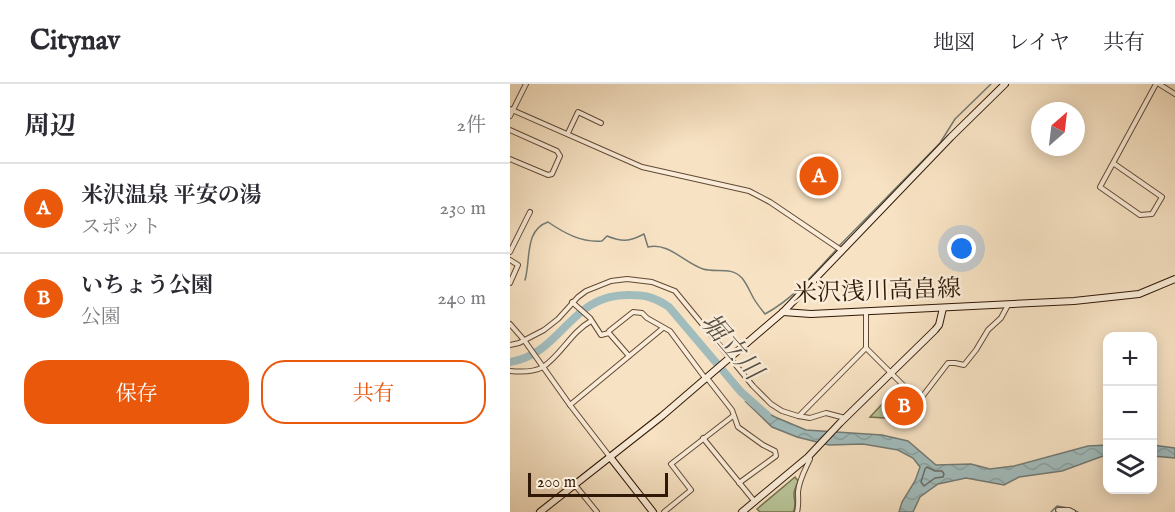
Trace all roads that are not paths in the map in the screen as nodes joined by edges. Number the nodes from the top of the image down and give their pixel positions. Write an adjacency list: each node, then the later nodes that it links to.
1 (526, 84): 5 (street)
2 (1005, 84): 13 (main road)
3 (1157, 84): 4 (street); 11 (street)
4 (1175, 94)
5 (511, 109): 6 (street); 9 (street)
6 (510, 116)
7 (601, 123): 9 (street)
8 (510, 129): 10 (street)
9 (568, 133): 13 (street)
10 (510, 159)
11 (1113, 163): 11 (street)
12 (530, 212): 14 (street)
13 (841, 250): 22 (main road)
14 (510, 252)
15 (510, 260): 17 (street)
16 (1175, 279): 19 (main road, 米沢浅川高畠線)
17 (510, 283)
18 (572, 302): 23 (street); 27 (street); 31 (street)
19 (1008, 305): 20 (main road, 米沢浅川高畠線); 34 (street)
20 (943, 308): 21 (main road, 米沢浅川高畠線); 34 (main road)
21 (866, 311): 22 (main road, 米沢浅川高畠線); 29 (street)
22 (783, 312): 31 (main road, 米沢浅川高畠線)
23 (591, 320): 26 (street); 32 (street)
24 (510, 324): 27 (street)
25 (663, 328): 26 (street); 30 (street); 35 (street)
26 (609, 333): 30 (street)
27 (524, 340): 28 (street); 32 (street)
28 (510, 345)
29 (866, 348): 34 (street); 38 (street)
30 (629, 356): 36 (street)
31 (727, 358): 35 (main road, 米沢浅川高畠線); 38 (street)
32 (543, 367): 33 (street); 36 (street)
33 (510, 371)
34 (892, 373): 39 (main road)
35 (706, 378): 37 (street); 41 (main road, 米沢浅川高畠線)
36 (570, 405): 41 (street)
37 (734, 416): 40 (street); 43 (street)
38 (798, 416): 39 (street)
39 (842, 420): 42 (main road)
40 (703, 438): 43 (street); 50 (street)
41 (610, 457): 44 (main road, 米沢浅川高畠線); 49 (main road)
42 (808, 457): 45 (main road); 52 (street)
43 (739, 483): 45 (street)
44 (575, 484): 47 (main road, 米沢浅川高畠線); 48 (street)
45 (755, 502): 51 (main road)
46 (1058, 510): 53 (street)
47 (540, 512)
48 (597, 512)
49 (653, 512)
50 (664, 512)
51 (742, 512)
52 (798, 512)
53 (1073, 512)

